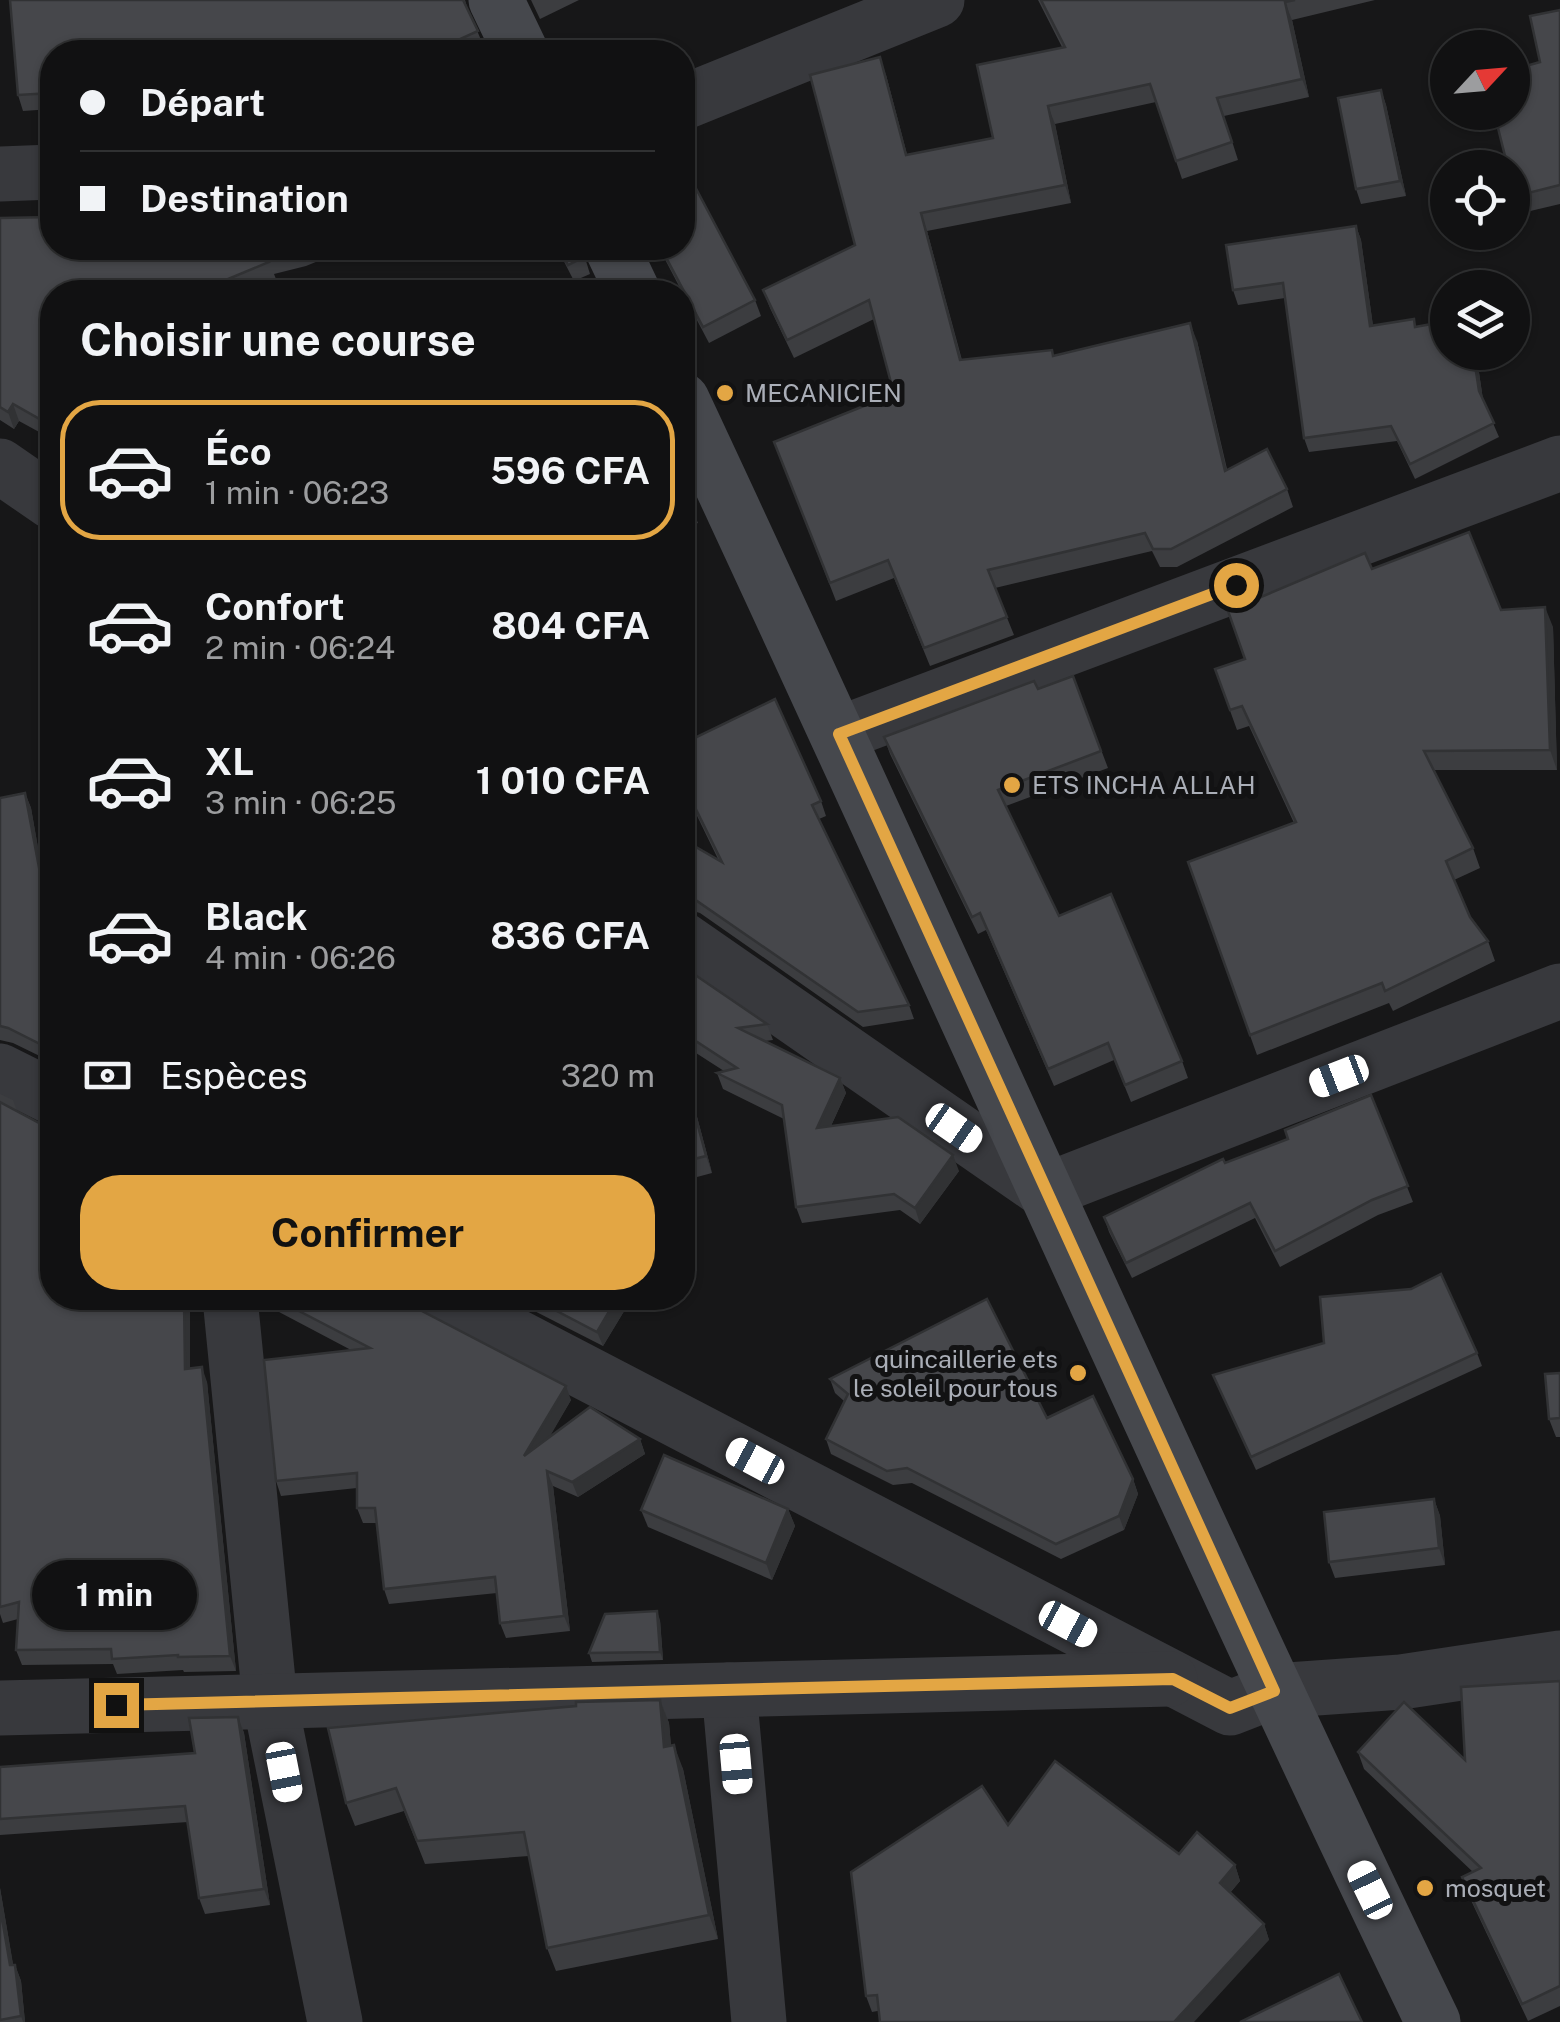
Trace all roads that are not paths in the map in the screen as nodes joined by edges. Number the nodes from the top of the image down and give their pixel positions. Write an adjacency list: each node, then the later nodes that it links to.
1 (496, 0): 3 (main road)
2 (937, 0): 4 (street)
3 (514, 40)
4 (695, 99)
5 (40, 172): 6 (street)
6 (0, 174)
7 (695, 428): 11 (main road)
8 (1560, 463): 11 (street)
9 (0, 466): 10 (street)
10 (40, 494)
11 (839, 734): 16 (main road)
12 (695, 948): 16 (street)
13 (1560, 991): 16 (street)
14 (0, 1071): 15 (street)
15 (40, 1091)
16 (1045, 1190): 22 (main road)
17 (231, 1310): 23 (street)
18 (465, 1310): 20 (street)
19 (1560, 1658): 22 (street)
20 (1173, 1679): 21 (street); 22 (street)
21 (730, 1690): 23 (street); 26 (street)
22 (1274, 1691): 27 (main road)
23 (270, 1701): 24 (street); 25 (street)
24 (0, 1708)
25 (335, 2022)
26 (760, 2022)
27 (1433, 2022)

